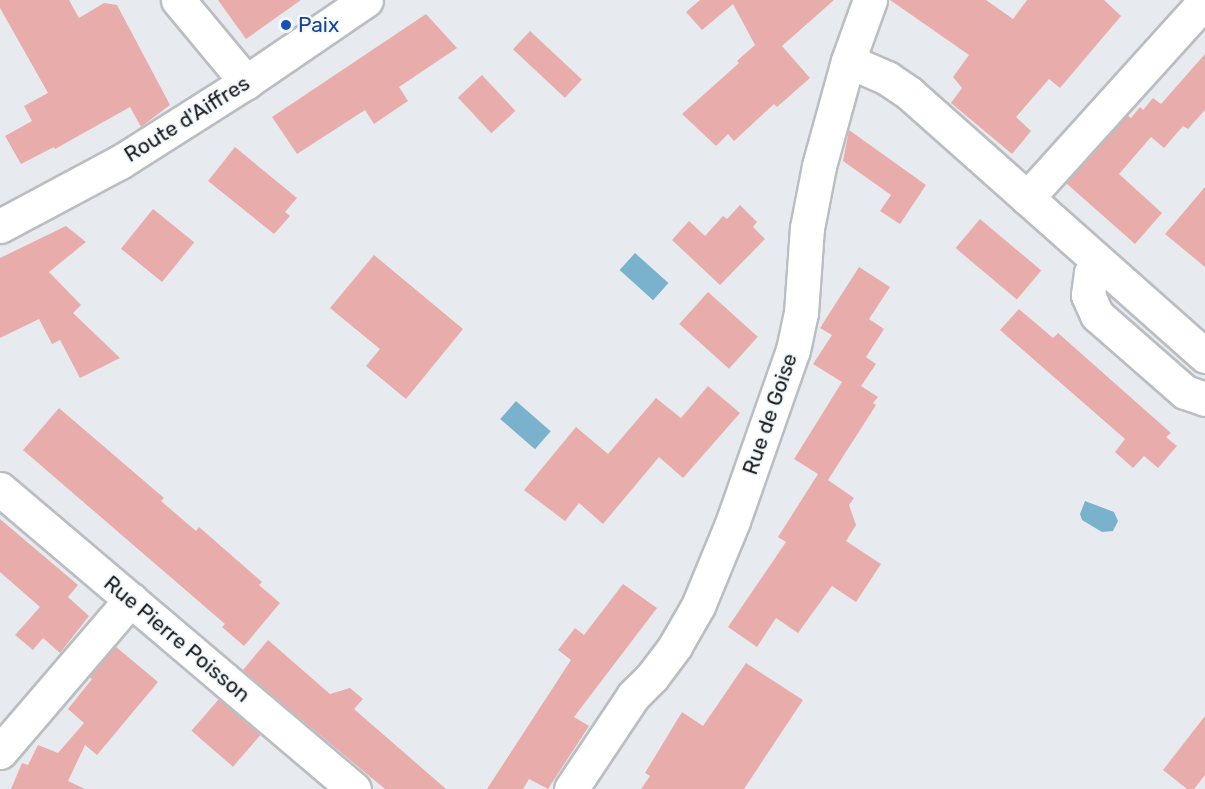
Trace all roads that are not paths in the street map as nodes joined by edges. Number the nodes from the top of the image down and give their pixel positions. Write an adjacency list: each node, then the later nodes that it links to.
1 (178, 0): 6 (street)
2 (366, 0): 6 (street, Route d'Aiffres)
3 (870, 0): 5 (street, Rue de Goise)
4 (1204, 2): 7 (street)
5 (848, 61): 7 (street); 16 (street, Rue de Goise)
6 (246, 82): 8 (street, Route d'Aiffres)
7 (1027, 198): 9 (street)
8 (0, 226)
9 (1099, 263): 10 (street); 11 (street)
10 (1205, 356)
11 (1205, 399)
12 (0, 489): 13 (street, Rue Pierre Poisson)
13 (131, 599): 14 (street); 15 (street, Rue Pierre Poisson)
14 (0, 752)
15 (354, 789)
16 (571, 789)

